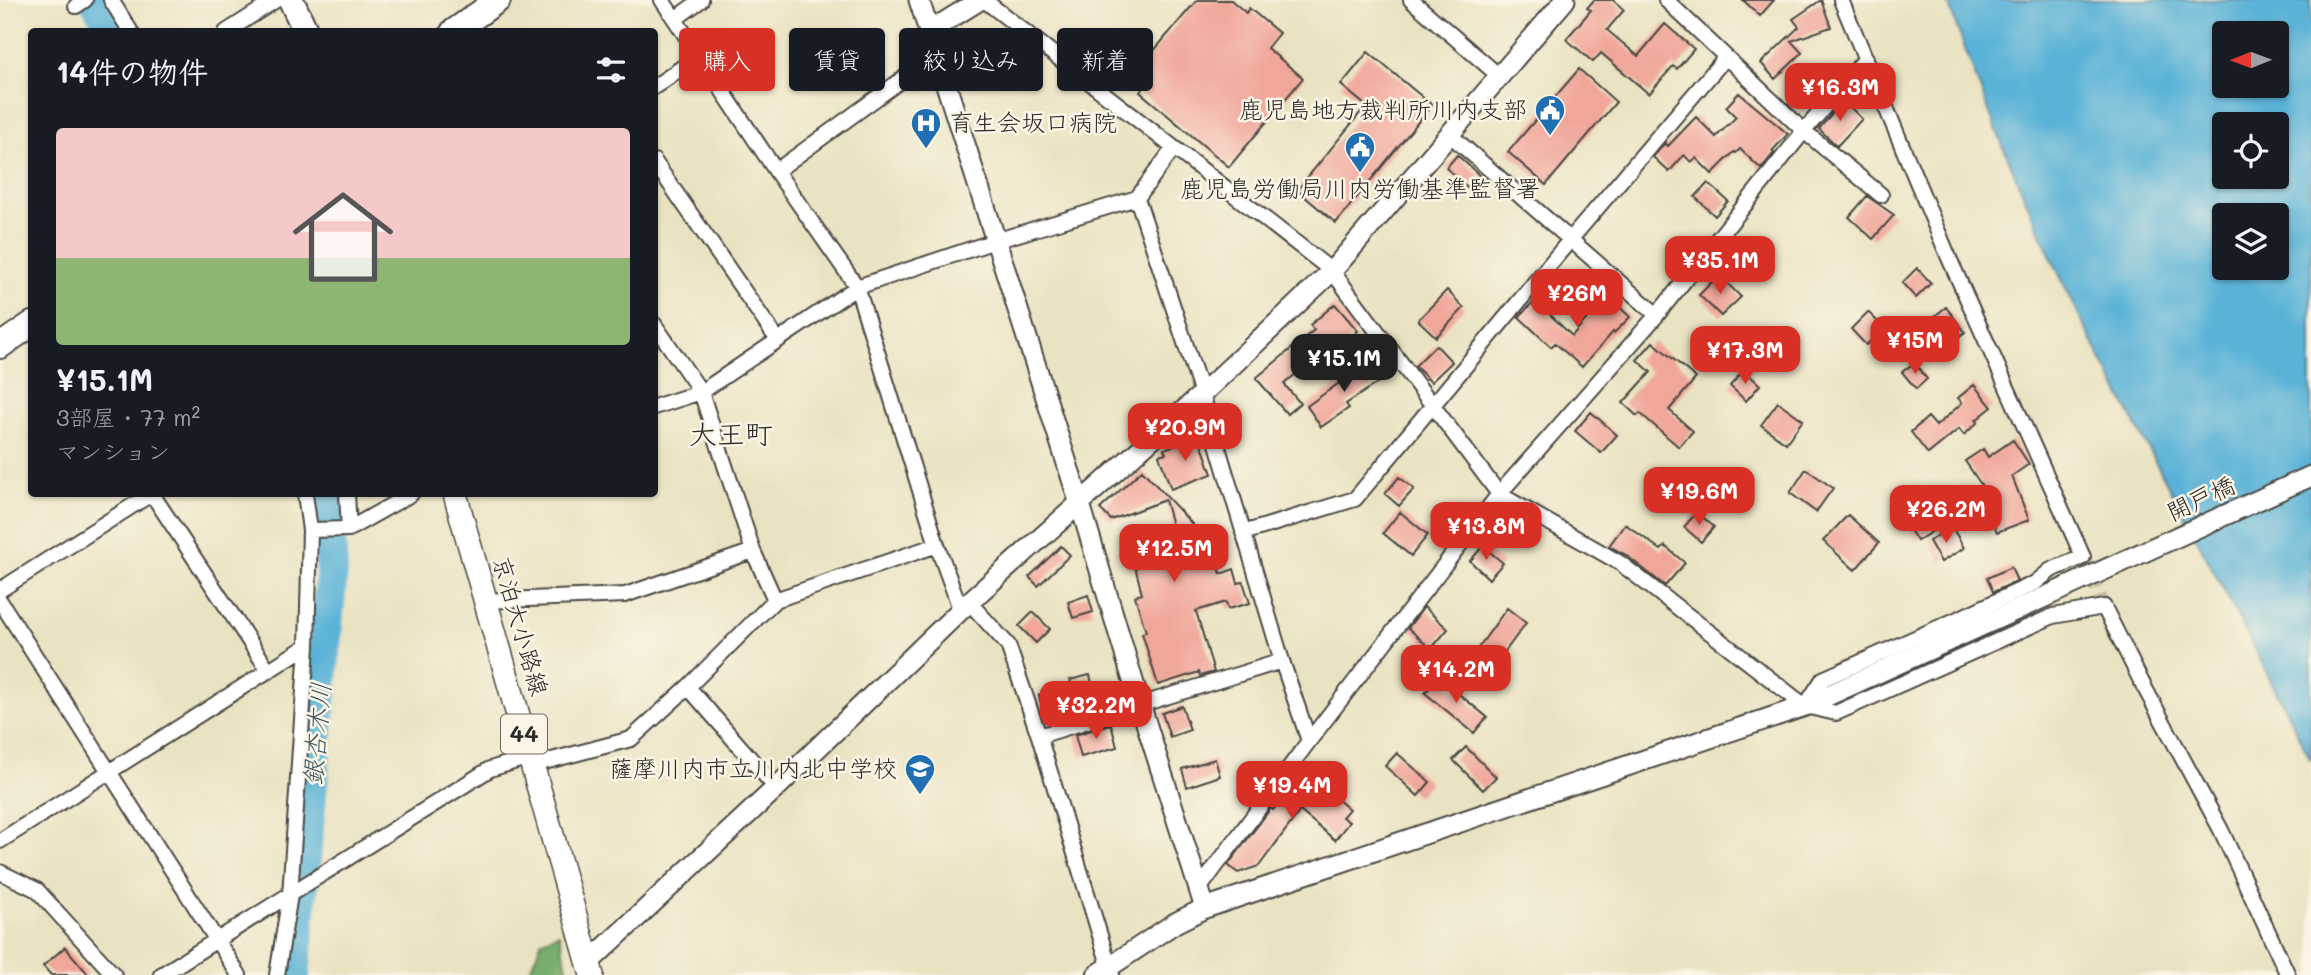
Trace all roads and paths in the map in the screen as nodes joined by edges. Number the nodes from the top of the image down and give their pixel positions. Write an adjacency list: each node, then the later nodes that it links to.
1 (111, 0): 14 (street)
2 (276, 0): 15 (street)
3 (290, 0): 16 (highway)
4 (498, 0): 17 (highway)
5 (662, 0): 13 (street)
6 (701, 0): 13 (street)
7 (919, 0): 19 (street)
8 (982, 0): 20 (street); 31 (street)
9 (1411, 0): 24 (street)
10 (1565, 0): 24 (street)
11 (1666, 0): 21 (street)
12 (1841, 0): 22 (street)
13 (674, 19): 18 (street)
14 (128, 28)
15 (232, 28)
16 (304, 28)
17 (459, 28)
18 (680, 28)
19 (929, 28)
20 (935, 28)
21 (1726, 58): 29 (street); 36 (street)
22 (1866, 58): 29 (street); 73 (street)
23 (679, 70): 26 (street)
24 (1498, 75): 30 (street)
25 (899, 82): 33 (street)
26 (658, 84)
27 (722, 91): 33 (street)
28 (948, 91): 37 (street)
29 (1804, 131): 34 (street); 40 (street)
30 (1449, 134): 36 (street); 38 (street)
31 (1173, 149): 35 (street); 38 (street)
32 (658, 167): 43 (street)
33 (776, 172): 39 (street)
34 (1881, 195)
35 (1137, 198): 37 (street); 46 (street)
36 (1570, 240): 40 (street); 48 (street)
37 (995, 241): 39 (street); 57 (street)
38 (1332, 271): 46 (street); 48 (street)
39 (857, 287): 43 (street); 61 (street)
40 (1657, 315): 50 (street)
41 (28, 327): 44 (highway)
42 (658, 330): 45 (street)
43 (778, 339): 45 (street)
44 (0, 346)
45 (701, 392): 47 (street); 62 (street)
46 (1202, 394): 57 (street); 60 (street)
47 (658, 406)
48 (1432, 407): 50 (street); 60 (street)
49 (2311, 476): 73 (street, 開戸橋)
50 (1499, 494): 73 (street); 75 (street)
51 (147, 497): 63 (street)
52 (154, 497): 70 (street)
53 (306, 497): 58 (street)
54 (347, 497): 59 (street)
55 (405, 497): 59 (street)
56 (456, 497): 66 (main road, 京泊大小路線 / 44)
57 (1080, 504): 67 (street); 72 (street)
58 (312, 529): 59 (street); 68 (street)
59 (345, 529)
60 (1243, 533): 69 (street)
61 (937, 545): 64 (street); 67 (street)
62 (753, 551): 64 (street); 66 (street)
63 (0, 590)
64 (775, 600): 71 (street)
65 (0, 601): 77 (street)
66 (485, 601): 76 (main road, 京泊大小路線 / 44)
67 (965, 607): 74 (street); 78 (street)
68 (307, 646): 70 (street); 82 (street)
69 (1282, 661): 72 (street); 75 (street)
70 (269, 671): 77 (street)
71 (688, 687): 76 (street); 78 (street)
72 (1140, 704): 74 (street); 81 (street)
73 (1805, 706): 83 (street, 開戸橋); 91 (street)
74 (1039, 736): 86 (street)
75 (1309, 741): 81 (street)
76 (532, 761): 82 (street); 85 (main road, 京泊大小路線 / 44)
77 (107, 772): 79 (street); 84 (street)
78 (776, 788): 85 (street)
79 (0, 841)
80 (0, 872): 87 (street)
81 (1199, 889): 83 (street)
82 (294, 893): 84 (street); 90 (street)
83 (1205, 908): 86 (street, 開戸橋)
84 (218, 940): 88 (street); 89 (street)
85 (590, 969)
86 (1106, 972)
87 (114, 975)
88 (161, 975)
89 (239, 975)
90 (277, 975)
91 (2288, 975)

